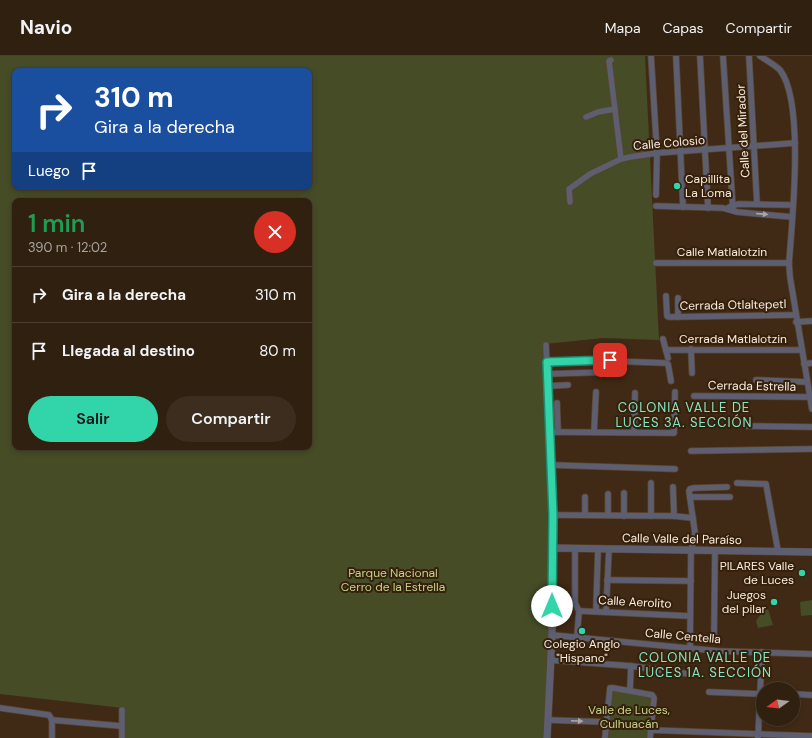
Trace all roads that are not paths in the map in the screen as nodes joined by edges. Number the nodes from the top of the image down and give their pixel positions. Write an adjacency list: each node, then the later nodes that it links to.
1 (651, 56): 15 (street)
2 (676, 56): 14 (street)
3 (700, 56): 13 (street)
4 (723, 56): 12 (street)
5 (749, 56): 11 (street, Calle del Mirador)
6 (760, 56): 10 (street)
7 (611, 60): 8 (street, Calle Colosio)
8 (615, 109): 9 (street); 16 (street, Calle Colosio)
9 (586, 117)
10 (796, 143): 11 (street, Calle Colosio); 20 (street)
11 (755, 146): 12 (street, Calle Colosio); 19 (street, Calle del Mirador)
12 (730, 149): 13 (street, Calle Colosio); 24 (street)
13 (705, 150): 14 (street, Calle Colosio); 23 (street)
14 (680, 152): 15 (street, Calle Colosio); 22 (street)
15 (657, 153): 16 (street, Calle Colosio); 17 (street)
16 (621, 159): 18 (street)
17 (656, 195)
18 (570, 202)
19 (757, 204): 20 (street); 24 (street)
20 (793, 205): 25 (street)
21 (656, 206): 22 (street)
22 (683, 207): 23 (street)
23 (708, 208): 24 (street)
24 (733, 208): 25 (street, one-way to 25)
25 (792, 217): 27 (street)
26 (656, 263): 27 (street, Calle Matlalotzin)
27 (789, 263): 30 (street)
28 (666, 296): 31 (street, Cerrada Otlaltepetl)
29 (678, 298): 31 (street)
30 (795, 315): 31 (street, Cerrada Otlaltepetl); 33 (street)
31 (678, 317)
32 (812, 321): 33 (street)
33 (796, 322): 38 (street)
34 (663, 339): 36 (street, Cerrada Matlalotzin)
35 (546, 345): 40 (street)
36 (666, 350): 37 (street, Cerrada Matlalotzin); 39 (street, Cerrada Matlalotzin)
37 (691, 350): 38 (street, Cerrada Matlalotzin); 44 (street)
38 (801, 350): 41 (street)
39 (668, 358)
40 (547, 362): 45 (street); 47 (street)
41 (804, 364): 42 (street); 48 (street)
42 (812, 364)
43 (608, 372): 45 (street)
44 (692, 373)
45 (547, 374): 50 (street)
46 (756, 380): 48 (street)
47 (671, 381)
48 (807, 382): 51 (street)
49 (568, 385): 50 (street)
50 (548, 386): 61 (street)
51 (810, 391): 56 (street)
52 (596, 392): 63 (street)
53 (675, 392): 64 (street)
54 (635, 393): 64 (street)
55 (694, 396): 56 (street, Cerrada Estrella)
56 (810, 397): 58 (street)
57 (557, 403): 62 (street)
58 (812, 409)
59 (747, 426): 60 (street)
60 (812, 427)
61 (550, 432): 62 (street); 67 (street)
62 (558, 432): 63 (street)
63 (594, 432): 64 (street)
64 (634, 432)
65 (812, 449): 66 (street)
66 (691, 451)
67 (551, 466): 68 (street); 78 (street)
68 (675, 469)
69 (651, 482): 82 (street)
70 (737, 484): 91 (street)
71 (673, 487): 83 (street)
72 (727, 487): 77 (street)
73 (624, 493): 81 (street)
74 (608, 494): 80 (street)
75 (730, 496): 77 (street)
76 (585, 497): 79 (street)
77 (690, 498): 84 (street)
78 (553, 515): 79 (street); 85 (street)
79 (585, 515): 80 (street)
80 (608, 515): 81 (street)
81 (624, 516): 82 (street)
82 (651, 516): 83 (street)
83 (674, 516): 84 (street)
84 (692, 518): 89 (street)
85 (552, 548): 86 (street, Calle Valle del Paraíso); 99 (street)
86 (575, 549): 87 (street, Calle Valle del Paraíso); 96 (street)
87 (598, 549): 88 (street, Calle Valle del Paraíso); 95 (street)
88 (608, 549): 89 (street, Calle Valle del Paraíso); 93 (street)
89 (692, 551): 90 (street, Calle Valle del Paraíso); 94 (street)
90 (715, 551): 91 (street, Calle Valle del Paraíso); 100 (street)
91 (778, 551): 92 (street, Calle Valle del Paraíso)
92 (812, 552)
93 (608, 580): 94 (street); 97 (street)
94 (691, 581): 98 (street)
95 (596, 610): 96 (street, Calle Aerolito); 97 (street, Calle Aerolito)
96 (579, 611): 101 (street)
97 (606, 611): 98 (street, Calle Aerolito)
98 (690, 616): 100 (street)
99 (552, 635): 101 (street, Calle Centella); 105 (street)
100 (691, 636): 102 (street)
101 (577, 637): 102 (street, Calle Centella)
102 (690, 648): 103 (street, Calle Centella)
103 (762, 652): 104 (street, Calle Centella); 108 (street)
104 (812, 654)
105 (550, 660): 106 (street); 117 (street)
106 (631, 666): 107 (street); 109 (street)
107 (690, 674)
108 (761, 682)
109 (630, 690): 118 (street); 121 (street)
110 (709, 692): 111 (street)
111 (756, 694)
112 (800, 694): 113 (street)
113 (812, 695)
114 (0, 708): 116 (street)
115 (122, 710): 119 (street)
116 (52, 720): 119 (street); 124 (street)
117 (548, 720): 118 (street, one-way to 118); 126 (street)
118 (606, 722): 127 (street)
119 (121, 726): 125 (street)
120 (759, 726): 122 (street)
121 (650, 730): 122 (street); 128 (street)
122 (758, 736): 123 (street)
123 (812, 736)
124 (52, 738)
125 (122, 738)
126 (547, 738)
127 (605, 738)
128 (650, 738)

